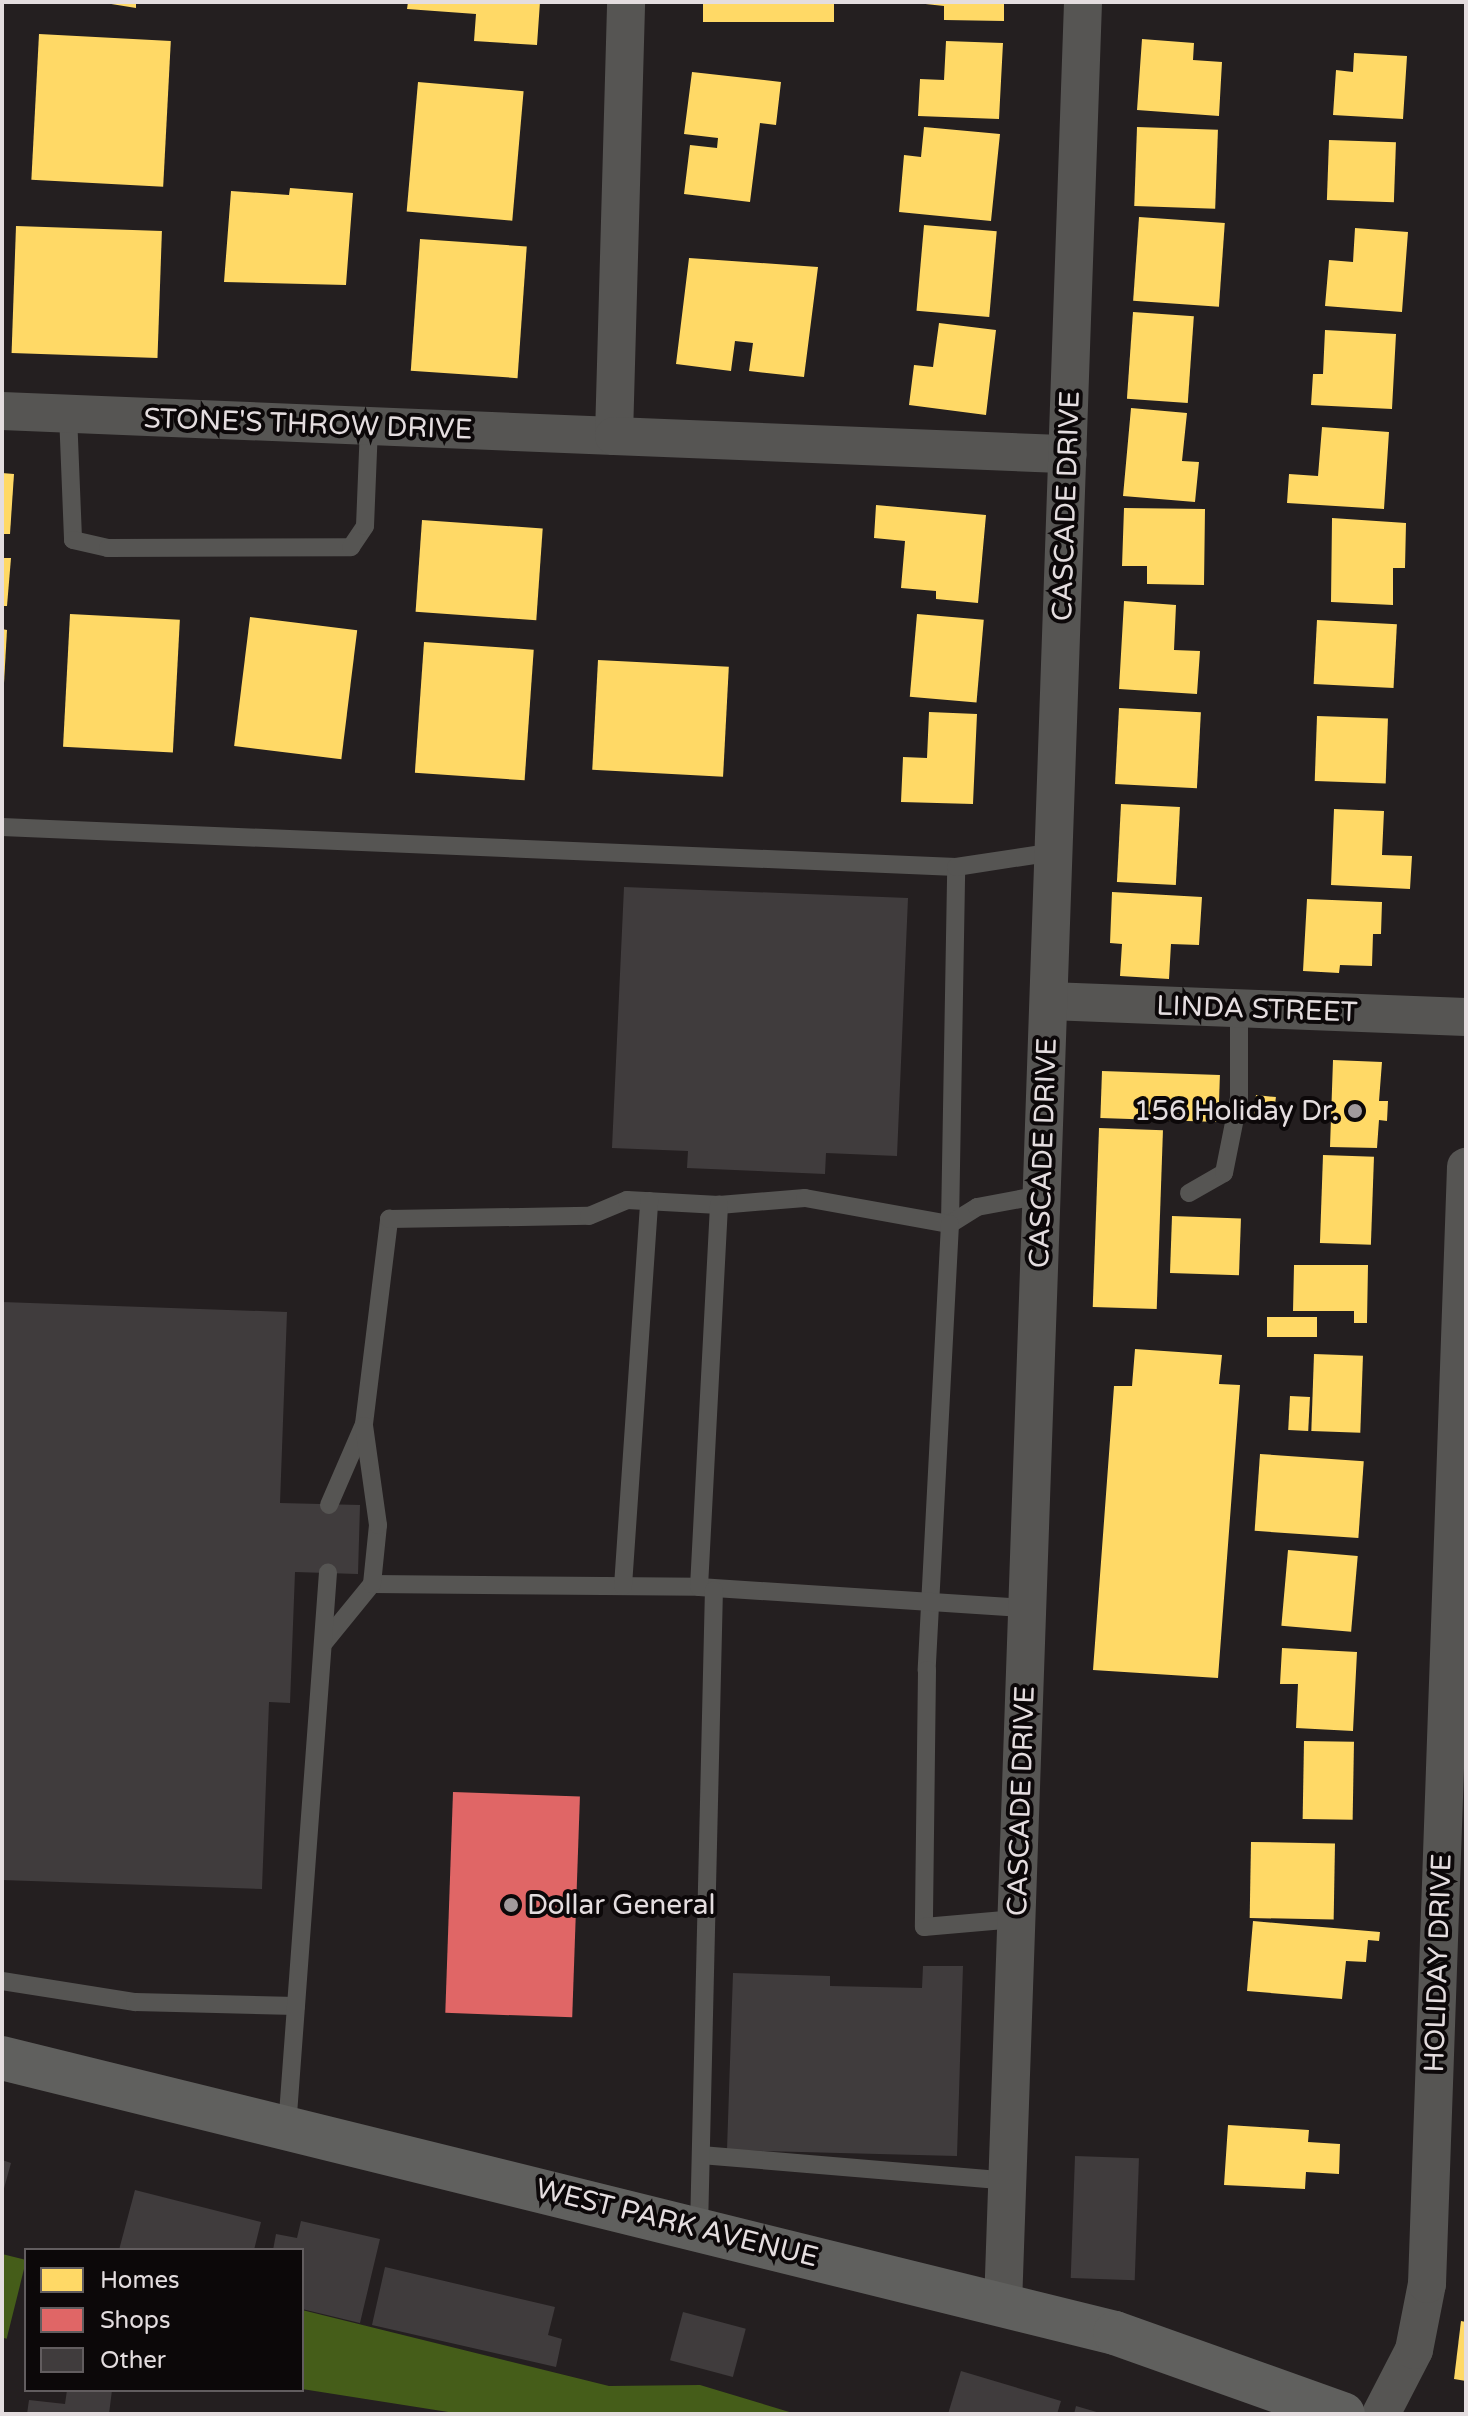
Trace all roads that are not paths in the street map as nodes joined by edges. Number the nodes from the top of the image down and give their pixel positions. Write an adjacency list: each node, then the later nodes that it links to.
1 (626, 2): 6 (street)
2 (1083, 2): 7 (street, CASCADE DRIVE)
3 (2, 411): 4 (street, STONE'S THROW DRIVE)
4 (68, 414): 5 (street, STONE'S THROW DRIVE); 5 (lane)
5 (369, 426): 6 (street, STONE'S THROW DRIVE)
6 (614, 436): 7 (street, STONE'S THROW DRIVE)
7 (1068, 454): 9 (street, CASCADE DRIVE)
8 (2, 827): 10 (lane)
9 (1054, 852): 10 (lane); 11 (street, CASCADE DRIVE)
10 (956, 867): 19 (lane)
11 (1049, 1001): 12 (street, LINDA STREET); 16 (street, CASCADE DRIVE)
12 (1239, 1008): 13 (street, LINDA STREET); 15 (lane)
13 (1466, 1017)
14 (1466, 1167): 39 (street, HOLIDAY DRIVE)
15 (1189, 1193)
16 (1042, 1195): 19 (lane); 27 (street, CASCADE DRIVE)
17 (649, 1201): 18 (lane); 20 (lane); 24 (lane)
18 (719, 1205): 19 (lane); 25 (lane)
19 (950, 1224): 26 (lane)
20 (364, 1424): 21 (lane); 23 (lane)
21 (329, 1505)
22 (328, 1573): 28 (lane)
23 (372, 1584): 24 (lane); 28 (lane)
24 (623, 1586): 25 (lane)
25 (707, 1589): 26 (lane); 34 (lane)
26 (930, 1600): 27 (lane); 29 (lane)
27 (1027, 1608): 29 (street, CASCADE DRIVE)
28 (323, 1644): 31 (lane)
29 (1016, 1919): 35 (street, CASCADE DRIVE)
30 (2, 1981): 31 (lane)
31 (296, 2006): 33 (lane)
32 (2, 2058): 33 (main road, WEST PARK AVENUE)
33 (287, 2128): 36 (main road, WEST PARK AVENUE)
34 (701, 2155): 35 (lane); 36 (lane)
35 (1008, 2181): 37 (street, CASCADE DRIVE)
36 (699, 2229): 37 (main road, WEST PARK AVENUE)
37 (1003, 2305): 38 (main road, WEST PARK AVENUE)
38 (1343, 2414)
39 (1381, 2414)

